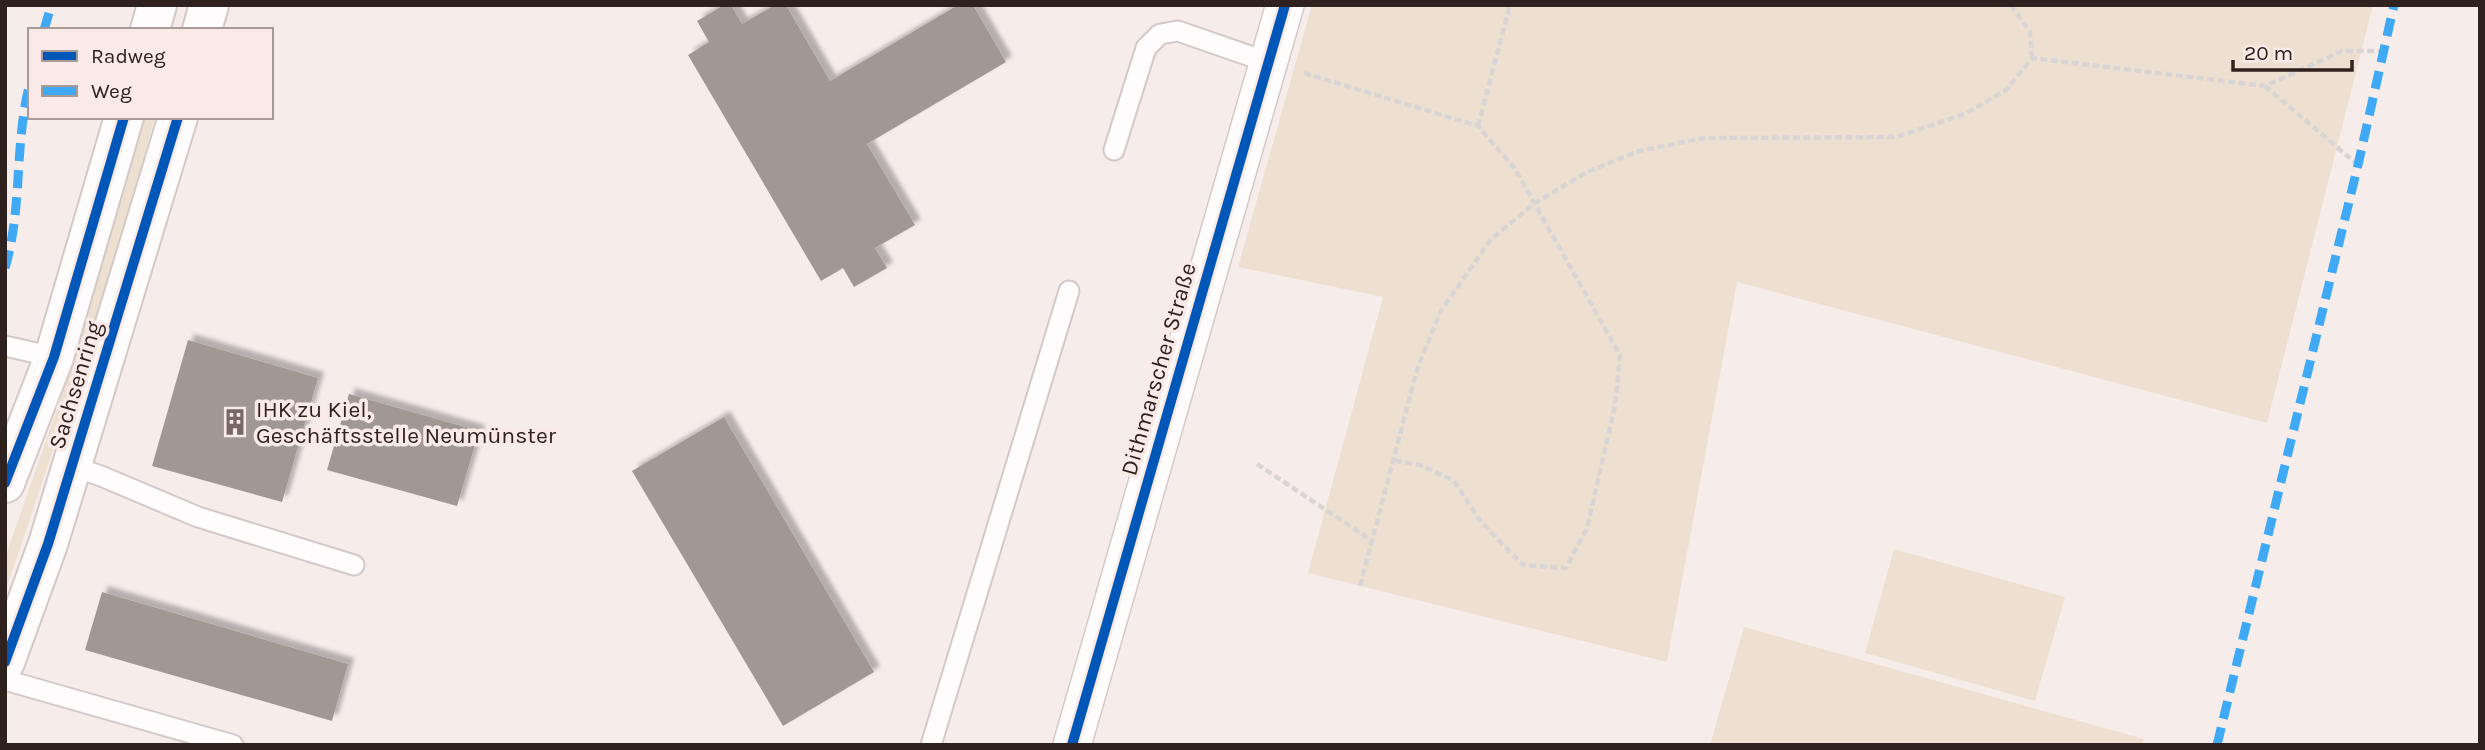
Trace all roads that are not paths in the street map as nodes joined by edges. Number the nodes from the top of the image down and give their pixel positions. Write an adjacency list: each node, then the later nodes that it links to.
1 (157, 5): 4 (main road)
2 (209, 5): 5 (main road)
3 (1285, 5): 6 (street, Dithmarscher Straße)
4 (151, 28)
5 (203, 28)
6 (1270, 63): 9 (lane); 20 (street, Dithmarscher Straße)
7 (123, 119): 12 (main road, Sachsenring)
8 (177, 119): 13 (main road, Sachsenring)
9 (1114, 150)
10 (1069, 290): 19 (lane)
11 (5, 346): 12 (lane)
12 (54, 357): 14 (main road, Sachsenring)
13 (72, 466): 15 (lane); 16 (main road, Sachsenring)
14 (5, 483)
15 (354, 565)
16 (5, 662)
17 (5, 680): 18 (lane)
18 (233, 745)
19 (931, 745)
20 (1072, 745)

